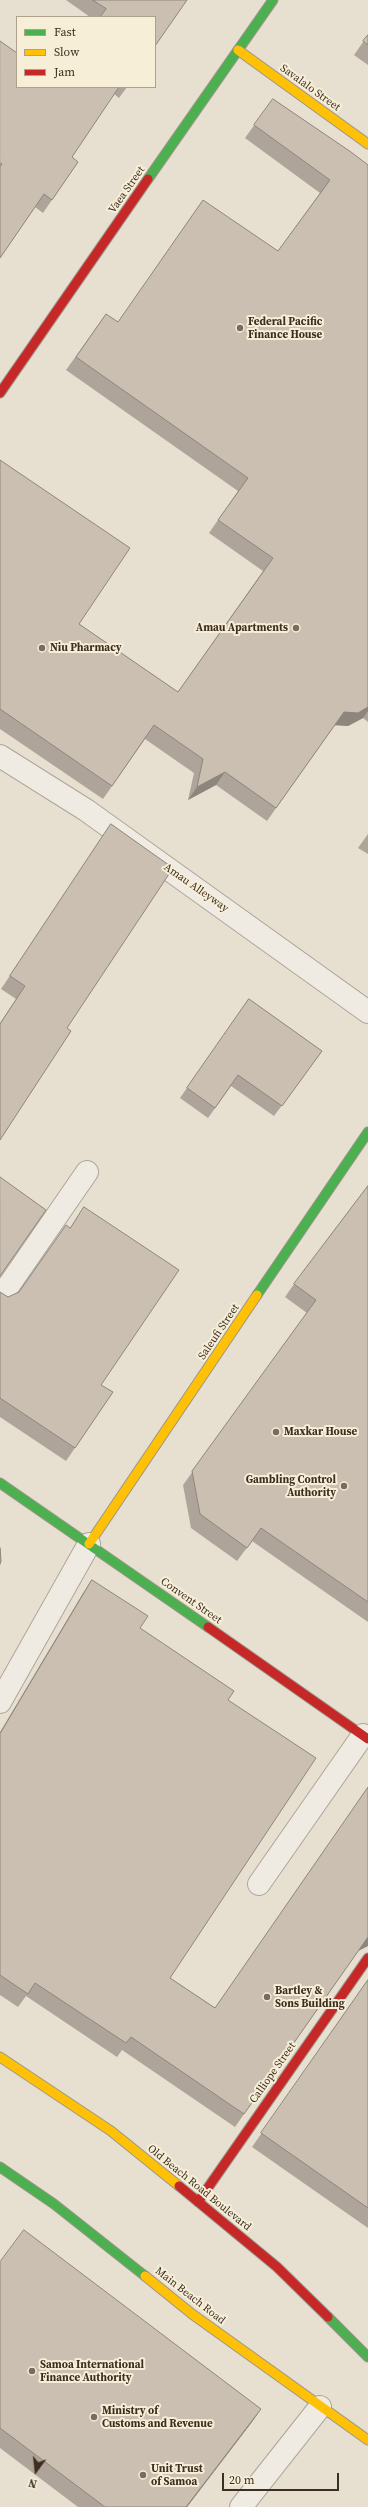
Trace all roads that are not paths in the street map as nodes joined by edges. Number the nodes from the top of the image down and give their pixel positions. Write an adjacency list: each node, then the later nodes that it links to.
1 (273, 0): 2 (main road, Vaea Street)
2 (238, 50): 3 (main road, Savalalo Street); 4 (main road, Vaea Street)
3 (368, 144)
4 (0, 393)
5 (0, 756): 6 (street, Amau Alleyway)
6 (368, 1012)
7 (368, 1132): 11 (main road, Saleufi Street)
8 (86, 1172): 9 (street)
9 (0, 1298)
10 (0, 1483): 11 (main road, Convent Street)
11 (89, 1544): 12 (street); 13 (main road, Convent Street)
12 (0, 1702)
13 (366, 1737): 14 (street)
14 (259, 1884)
15 (368, 1958): 18 (main road, Calliope Street)
16 (0, 2057): 18 (main road, Old Beach Road Boulevard)
17 (0, 2167): 20 (main road, Main Beach Road)
18 (198, 2202): 19 (main road, Old Beach Road Boulevard)
19 (368, 2357)
20 (320, 2407): 21 (main road, Main Beach Road); 22 (street)
21 (368, 2440)
22 (241, 2507)

